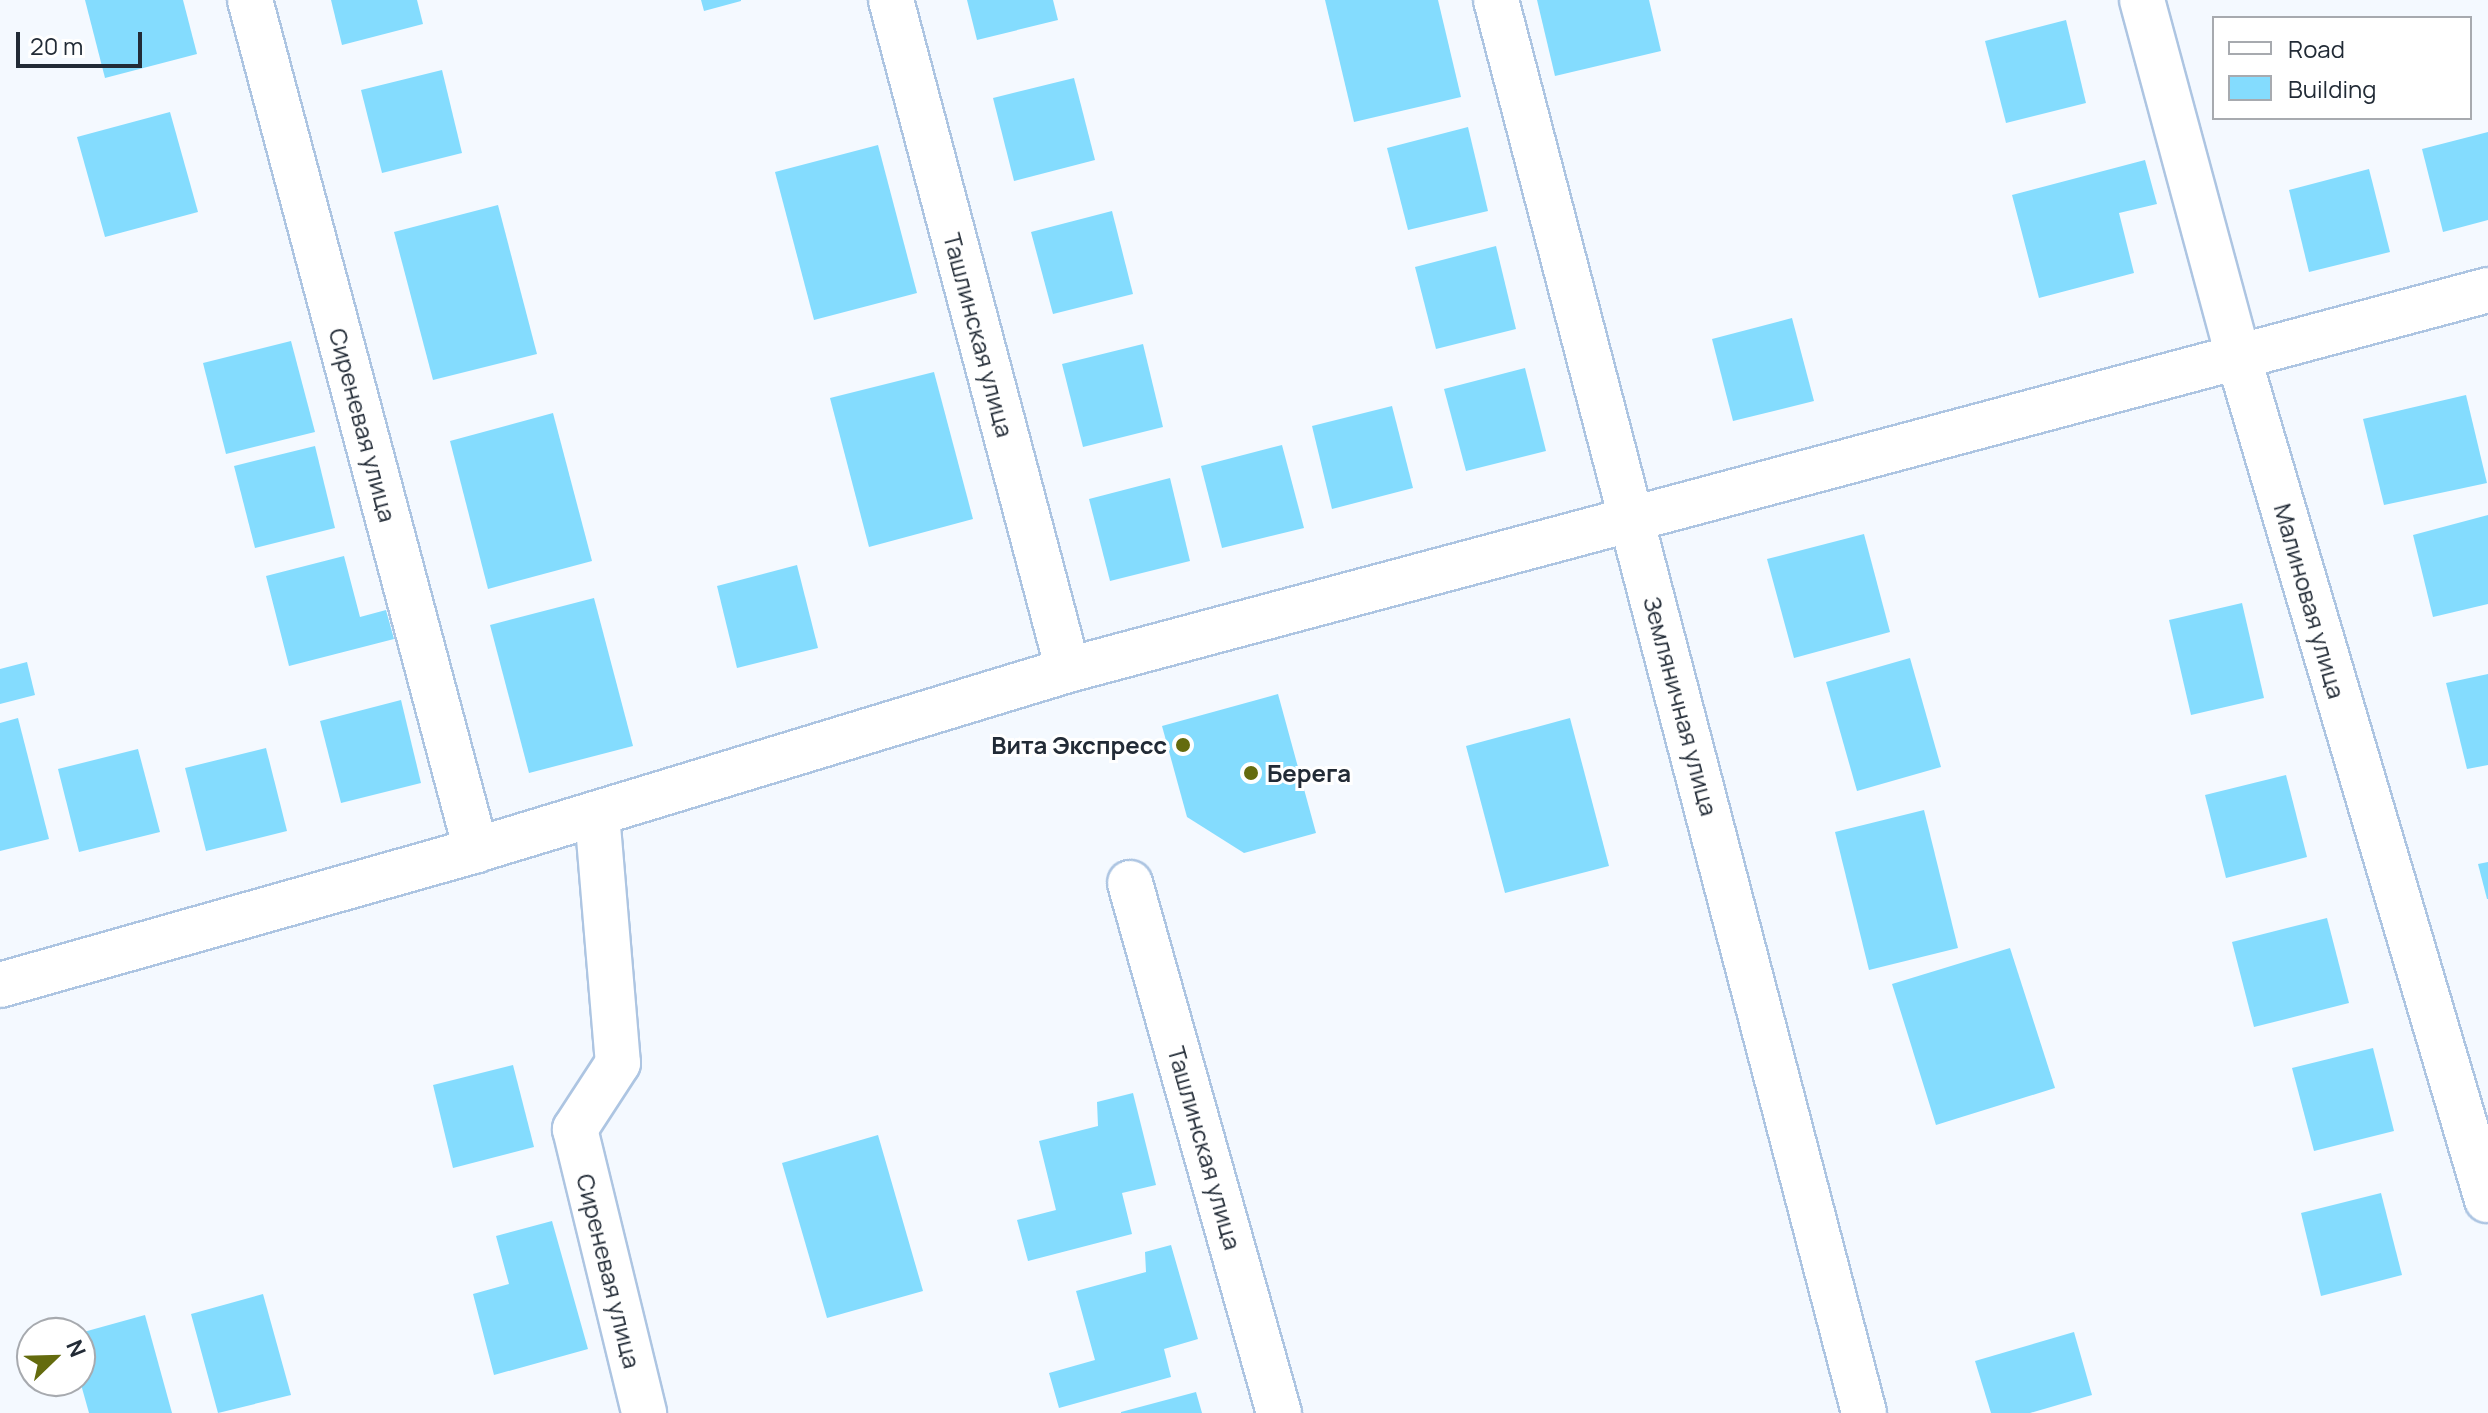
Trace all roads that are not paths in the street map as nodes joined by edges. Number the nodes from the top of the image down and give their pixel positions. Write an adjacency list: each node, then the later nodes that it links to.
1 (250, 0): 10 (street, Сиреневая улица)
2 (891, 0): 8 (street, Ташлинская улица)
3 (1496, 0): 7 (street, Земляничная улица)
4 (2142, 0): 6 (street, Малиновая улица)
5 (2488, 290): 6 (street)
6 (2238, 356): 7 (street); 13 (street, Малиновая улица)
7 (1632, 518): 8 (street); 16 (street, Земляничная улица)
8 (1068, 670): 9 (street)
9 (597, 814): 10 (street); 14 (street, Сиреневая улица)
10 (476, 850): 12 (street)
11 (1130, 883): 15 (street, Ташлинская улица)
12 (0, 985)
13 (2488, 1201)
14 (644, 1413)
15 (1279, 1413)
16 (1864, 1413)

